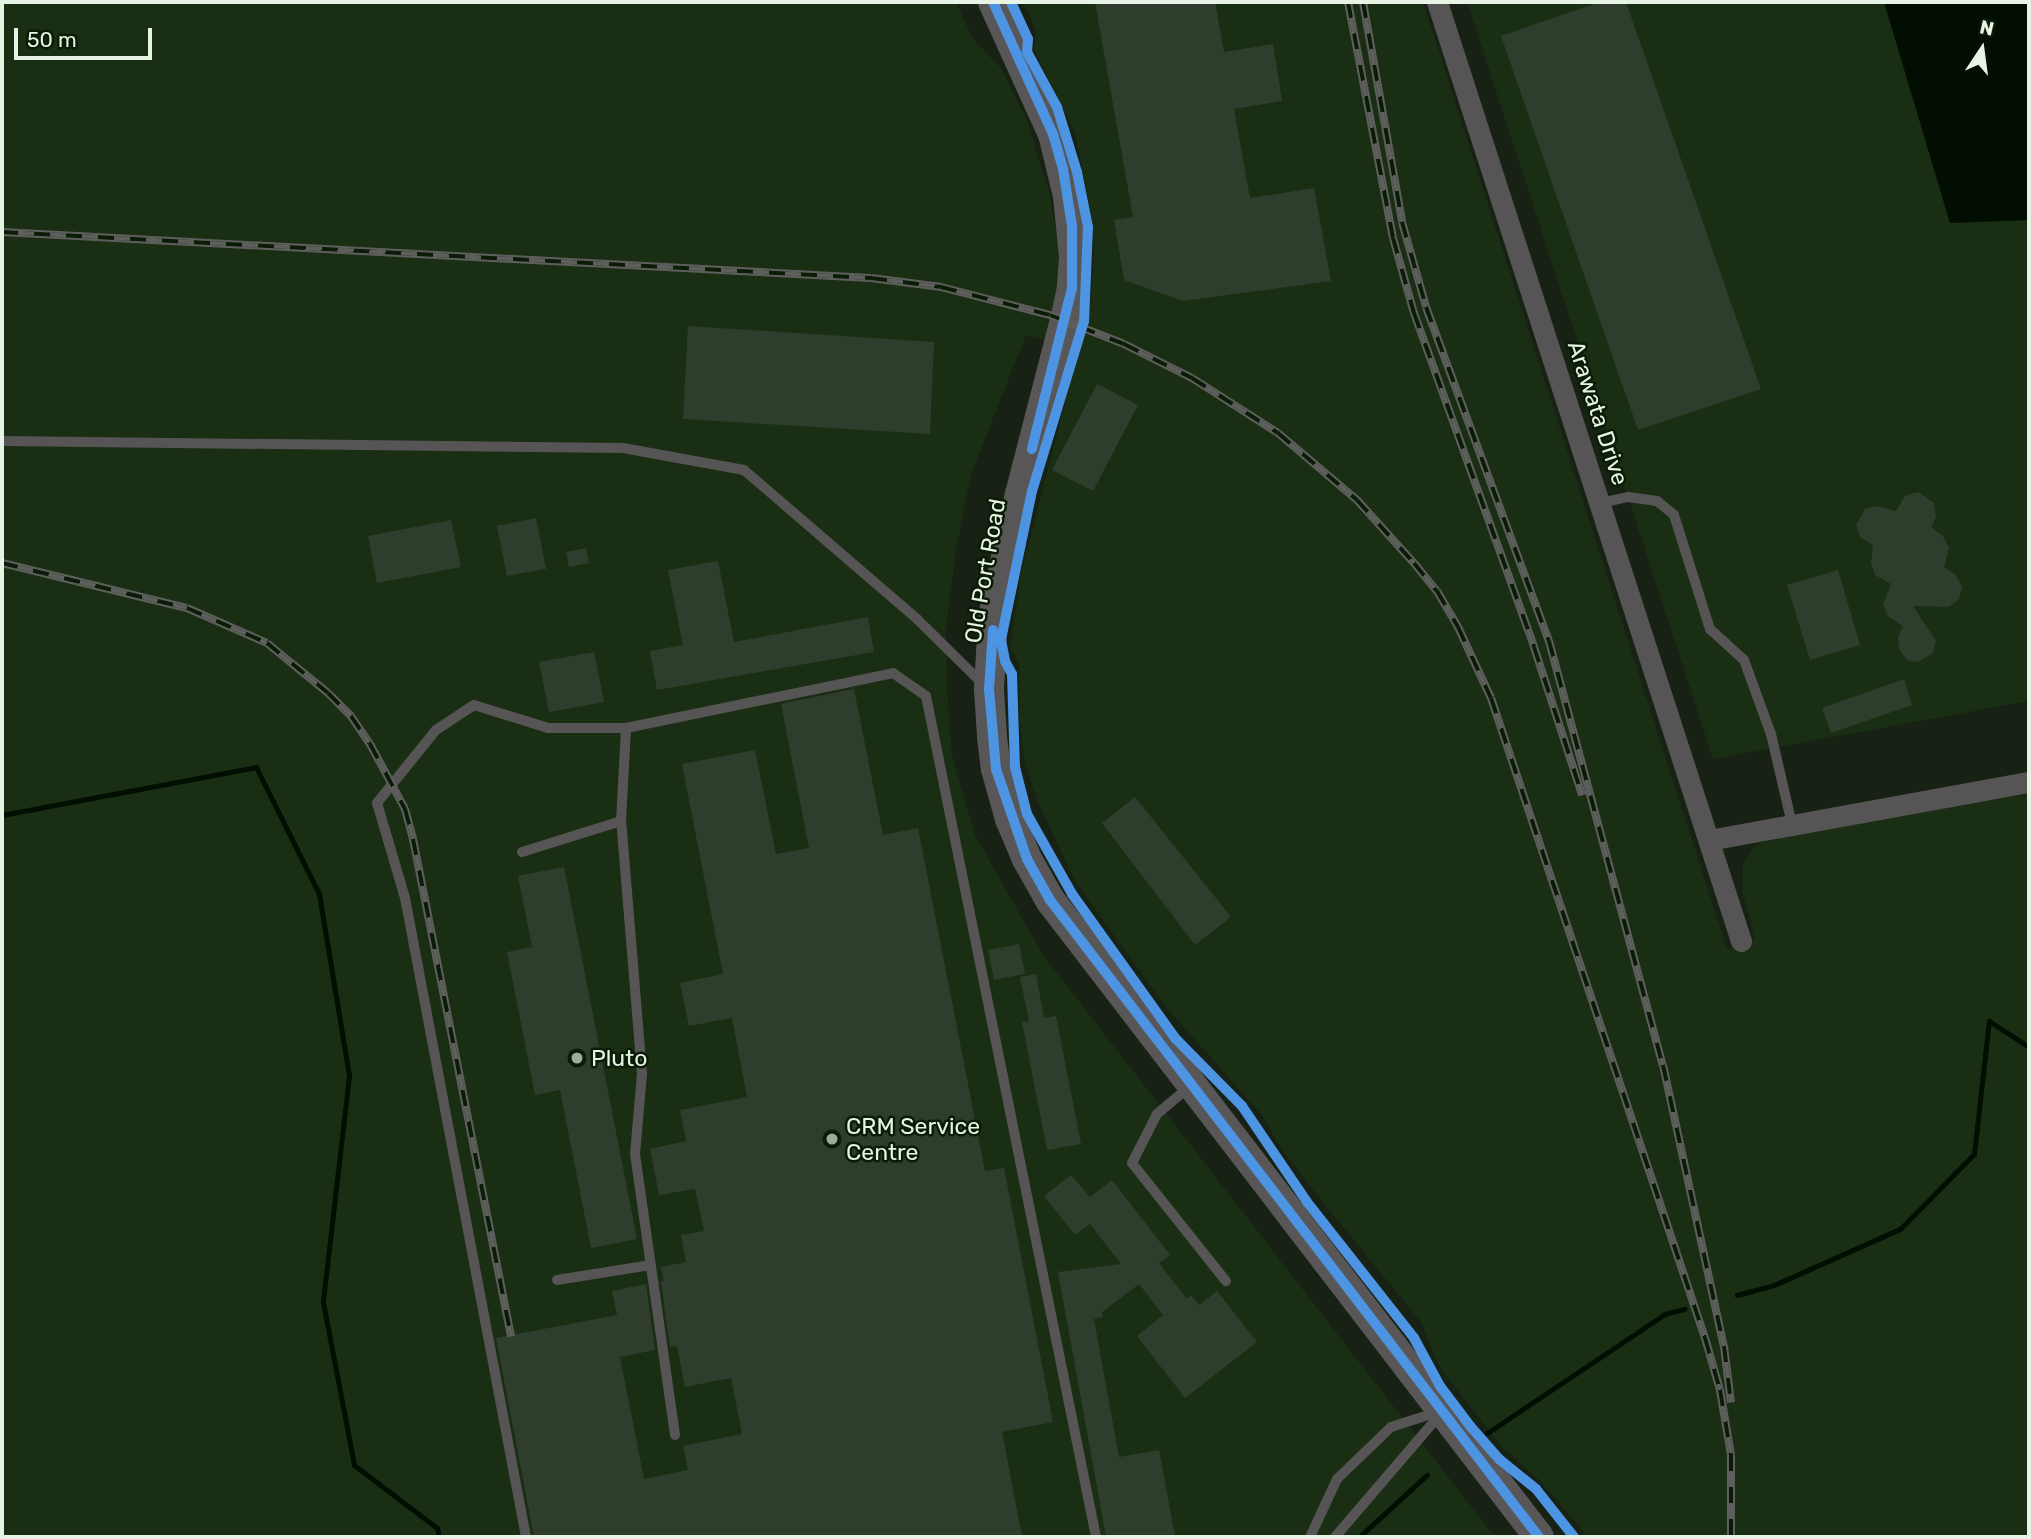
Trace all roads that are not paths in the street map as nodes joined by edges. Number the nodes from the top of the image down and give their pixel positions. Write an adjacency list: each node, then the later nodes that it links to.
1 (993, 2): 5 (street, Old Port Road)
2 (1437, 2): 4 (street, Arawata Drive)
3 (2, 442): 5 (lane)
4 (1600, 503): 9 (lane); 10 (street, Arawata Drive)
5 (989, 689): 13 (street, Old Port Road)
6 (626, 727): 8 (lane); 19 (lane); 20 (lane)
7 (2029, 782): 9 (street)
8 (621, 821): 11 (lane); 14 (lane)
9 (1792, 824): 10 (street)
10 (1709, 840): 12 (street, Arawata Drive)
11 (523, 852)
12 (1741, 941)
13 (1191, 1085): 16 (lane); 17 (street, Old Port Road)
14 (651, 1265): 15 (lane); 18 (lane)
15 (557, 1280)
16 (1226, 1281)
17 (1444, 1410): 21 (lane); 22 (lane); 23 (street, Old Port Road)
18 (676, 1435)
19 (526, 1537)
20 (1096, 1537)
21 (1310, 1537)
22 (1335, 1537)
23 (1539, 1537)

